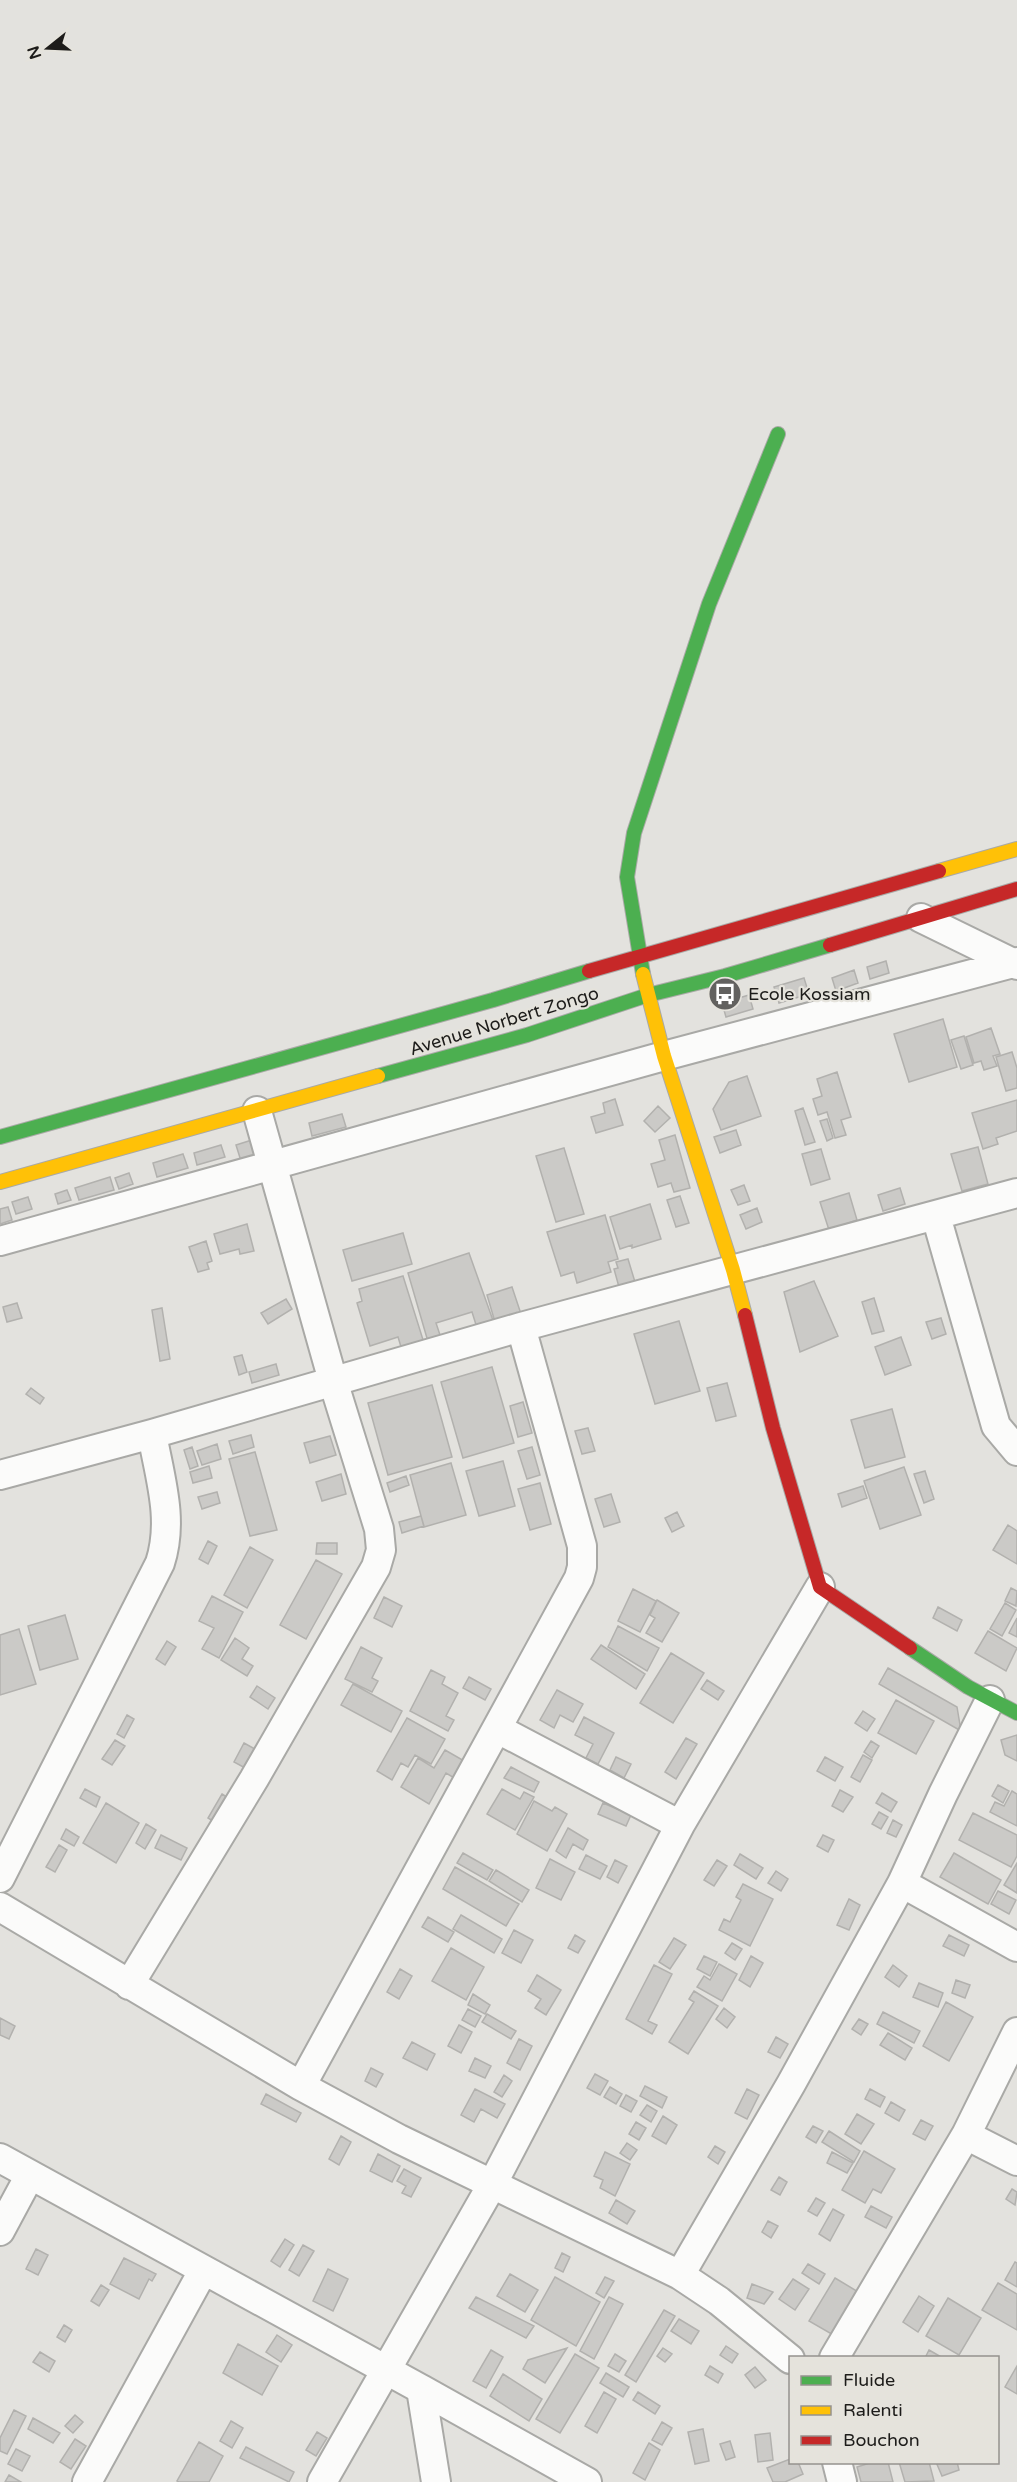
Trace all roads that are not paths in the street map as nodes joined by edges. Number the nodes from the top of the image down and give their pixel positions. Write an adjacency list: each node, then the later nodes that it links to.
1 (778, 434): 5 (main road)
2 (1017, 849): 5 (main road, Avenue Norbert Zongo)
3 (1017, 889): 4 (main road, Avenue Norbert Zongo)
4 (921, 918): 6 (street); 7 (main road, Avenue Norbert Zongo)
5 (638, 956): 7 (main road); 10 (main road, Avenue Norbert Zongo)
6 (1016, 963): 8 (street)
7 (648, 995): 8 (main road); 9 (main road, Avenue Norbert Zongo)
8 (664, 1056): 11 (street); 16 (main road)
9 (257, 1111): 11 (street); 12 (main road, Avenue Norbert Zongo)
10 (0, 1137)
11 (274, 1165): 15 (street); 18 (street)
12 (0, 1182)
13 (1017, 1192): 14 (street)
14 (936, 1216): 16 (street); 20 (street)
15 (0, 1241)
16 (733, 1270): 17 (street); 22 (main road)
17 (521, 1327): 18 (street); 25 (street)
18 (333, 1381): 19 (street); 31 (street)
19 (152, 1434): 21 (street); 27 (street)
20 (1017, 1451)
21 (0, 1475)
22 (820, 1587): 23 (main road); 26 (street)
23 (990, 1700): 24 (main road); 28 (street)
24 (1017, 1713)
25 (498, 1729): 26 (street); 33 (street)
26 (680, 1824): 38 (street)
27 (0, 1878)
28 (902, 1883): 30 (street); 41 (street)
29 (0, 1907): 31 (street)
30 (1017, 1947)
31 (129, 1985): 33 (street)
32 (1017, 2032): 34 (street)
33 (301, 2086): 38 (street)
34 (966, 2135): 36 (street); 42 (street)
35 (0, 2158): 37 (street)
36 (1017, 2161)
37 (30, 2175): 39 (street); 40 (street)
38 (493, 2183): 41 (street); 44 (street)
39 (0, 2231)
40 (203, 2271): 44 (street); 47 (street)
41 (680, 2275): 43 (street)
42 (835, 2356)
43 (789, 2359)
44 (384, 2370): 45 (street); 48 (street)
45 (421, 2388): 49 (street); 50 (street)
46 (837, 2464): 51 (street)
47 (87, 2482)
48 (322, 2482)
49 (436, 2482)
50 (587, 2482)
51 (842, 2482)

